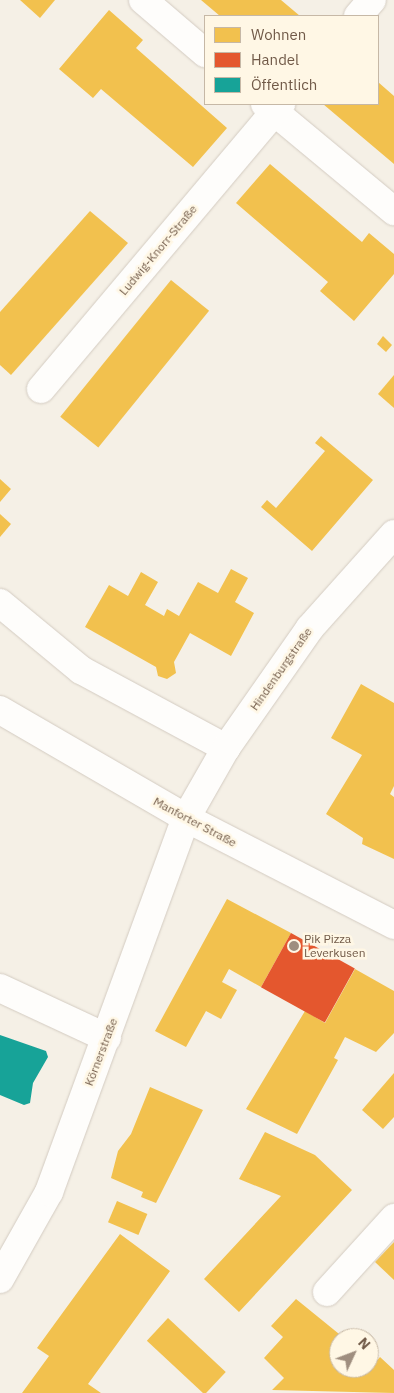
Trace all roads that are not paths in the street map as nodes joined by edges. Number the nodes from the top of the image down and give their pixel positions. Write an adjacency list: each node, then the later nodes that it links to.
1 (143, 0): 4 (street)
2 (372, 0): 3 (street)
3 (359, 15)
4 (204, 52)
5 (273, 106): 6 (street, Ludwig-Knorr-Straße); 7 (street, Ludwig-Knorr-Straße)
6 (394, 211)
7 (41, 389)
8 (394, 534): 11 (street, Hindenburgstraße)
9 (0, 603): 11 (street)
10 (0, 710): 12 (street, Manforter Straße)
11 (226, 748): 12 (street, Hindenburgstraße)
12 (186, 818): 13 (street, Manforter Straße); 15 (street, Körnerstraße)
13 (394, 926)
14 (0, 988): 15 (street)
15 (107, 1038): 17 (street, Körnerstraße)
16 (394, 1218): 18 (street)
17 (0, 1280)
18 (327, 1292)

